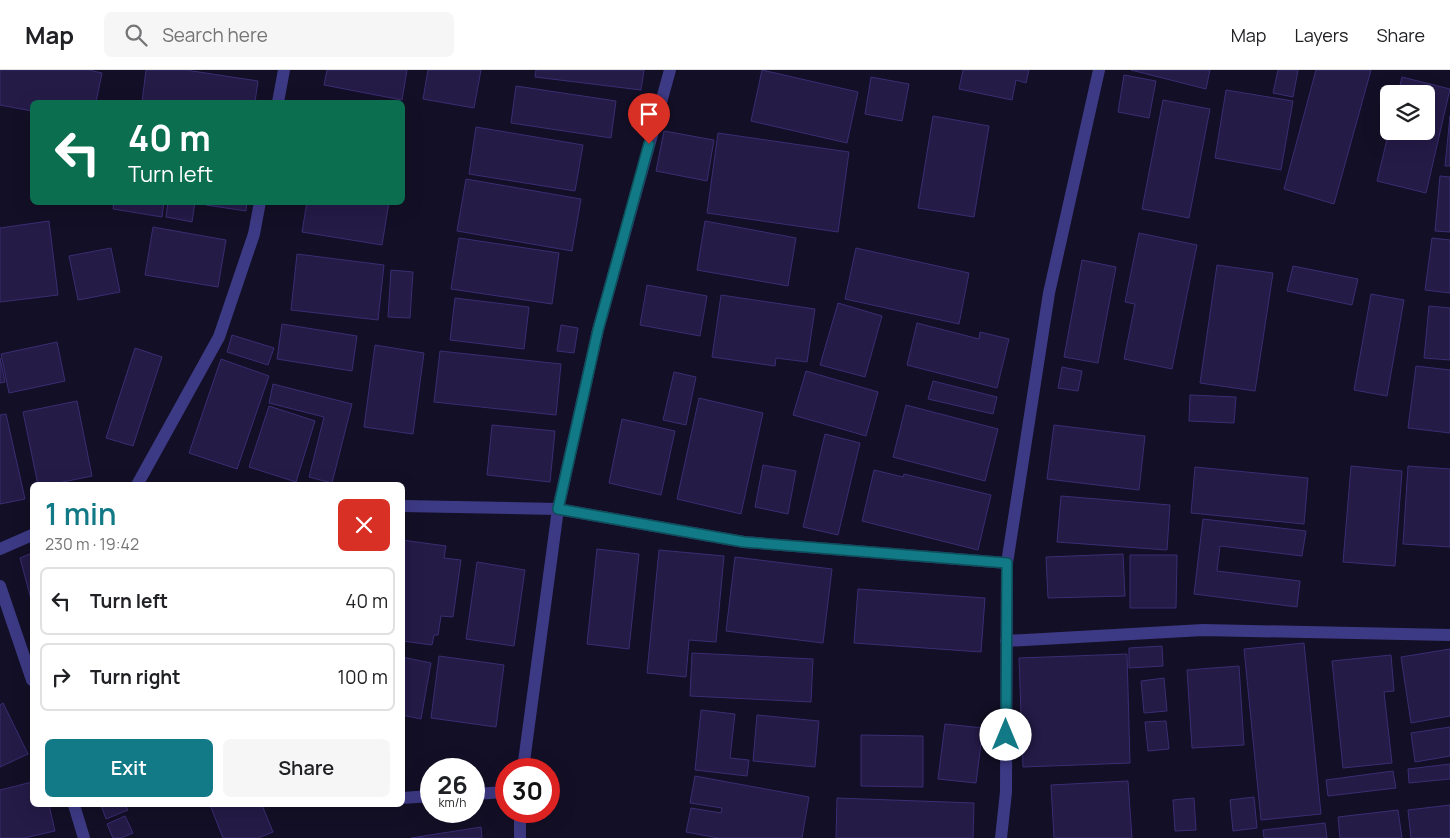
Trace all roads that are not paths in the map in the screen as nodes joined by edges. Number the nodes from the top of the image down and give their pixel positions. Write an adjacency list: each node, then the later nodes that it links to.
1 (284, 70): 4 (street)
2 (670, 70): 8 (street)
3 (1099, 70): 11 (street)
4 (278, 100)
5 (259, 205): 6 (street)
6 (139, 482)
7 (405, 506): 8 (street)
8 (558, 509): 11 (street); 16 (street)
9 (30, 536): 10 (street)
10 (0, 549)
11 (1007, 563): 14 (street)
12 (0, 586): 15 (street)
13 (1450, 635): 14 (street)
14 (1006, 641): 23 (street)
15 (30, 674)
16 (524, 758)
17 (420, 797): 18 (street)
18 (405, 798)
19 (75, 807): 21 (street)
20 (520, 823): 22 (street)
21 (84, 838)
22 (520, 838)
23 (1001, 838)

